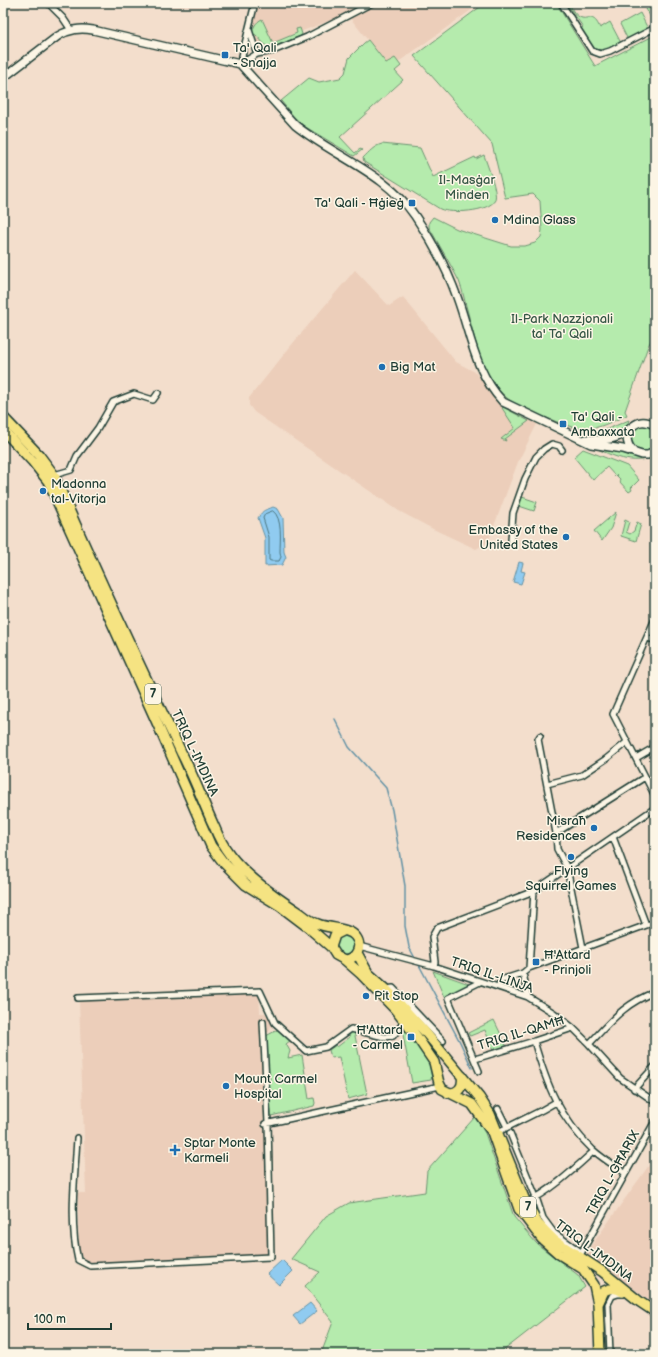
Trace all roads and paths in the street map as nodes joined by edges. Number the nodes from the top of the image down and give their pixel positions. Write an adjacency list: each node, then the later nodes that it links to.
1 (48, 3): 7 (street)
2 (255, 3): 6 (street)
3 (372, 3): 8 (street)
4 (561, 3): 5 (street)
5 (655, 28)
6 (248, 29): 8 (street); 9 (street)
7 (71, 30): 9 (main road); 10 (main road)
8 (257, 54): 9 (street)
9 (240, 64): 16 (main road)
10 (3, 78)
11 (158, 393): 20 (street)
12 (3, 416): 20 (highway, TRIQ L-IMDINA / 7)
13 (655, 425): 14 (main road)
14 (631, 427): 16 (main road); 19 (main road)
15 (3, 430): 40 (highway, TRIQ L-IMDINA / 7)
16 (578, 437): 19 (main road)
17 (562, 450): 21 (street)
18 (655, 451): 19 (main road)
19 (635, 454)
20 (54, 475): 39 (highway, TRIQ L-IMDINA / 7)
21 (511, 540)
22 (654, 622): 23 (street)
23 (647, 638): 24 (street); 26 (street)
24 (655, 640)
25 (540, 736): 30 (street)
26 (627, 742): 28 (street); 30 (street)
27 (655, 747): 28 (street)
28 (636, 758): 29 (street)
29 (645, 776): 31 (street); 33 (street)
30 (547, 784): 33 (street)
31 (655, 796)
32 (655, 808): 34 (street)
33 (556, 833): 35 (street)
34 (613, 837): 35 (street); 38 (street)
35 (567, 868): 36 (street); 41 (street)
36 (534, 891): 44 (street); 45 (street)
37 (655, 922): 38 (street)
38 (646, 925): 41 (street)
39 (343, 931): 40 (highway); 42 (highway, TRIQ L-IMDINA / 7)
40 (331, 947): 43 (highway, TRIQ L-IMDINA / 7)
41 (584, 948): 45 (street)
42 (358, 950): 43 (highway); 44 (street, TRIQ IL-LINJA); 55 (highway, TRIQ L-IMDINA / 7)
43 (345, 960): 52 (highway, TRIQ L-IMDINA / 7)
44 (434, 966): 47 (street, TRIQ IL-LINJA)
45 (529, 968): 46 (street)
46 (523, 972): 48 (street); 50 (street)
47 (480, 982): 48 (street, TRIQ IL-LINJA); 59 (street)
48 (498, 987): 50 (street, TRIQ IL-LINJA)
49 (655, 992): 58 (street)
50 (528, 997): 54 (street, TRIQ IL-LINJA)
51 (78, 998): 52 (street)
52 (406, 1021): 63 (highway, TRIQ L-IMDINA / 7)
53 (263, 1022): 70 (street)
54 (573, 1028): 57 (street, TRIQ IL-QAMĦ); 58 (street, TRIQ IL-LINJA)
55 (427, 1030): 56 (street); 62 (highway, TRIQ L-IMDINA / 7)
56 (443, 1041)
57 (534, 1042): 59 (street, TRIQ IL-QAMĦ); 66 (street)
58 (589, 1044): 64 (street, TRIQ IL-LINJA)
59 (474, 1059): 61 (street)
60 (655, 1066): 64 (street)
61 (480, 1071)
62 (460, 1073): 63 (highway); 65 (highway); 72 (highway, TRIQ L-IMDINA / 7)
63 (439, 1083): 65 (highway, TRIQ L-IMDINA / 7); 70 (street)
64 (634, 1088): 67 (street, TRIQ IL-LINJA)
65 (447, 1093): 82 (highway, TRIQ L-IMDINA / 7)
66 (556, 1102): 71 (street); 75 (street)
67 (655, 1102)
68 (498, 1109): 71 (street)
69 (655, 1121): 76 (street, TRIQ L-GĦARIX)
70 (266, 1123): 74 (street)
71 (507, 1127): 72 (street)
72 (498, 1132): 78 (highway, TRIQ L-IMDINA / 7)
73 (510, 1132): 77 (street)
74 (77, 1138)
75 (594, 1151): 76 (street); 77 (street)
76 (625, 1173): 79 (street, TRIQ L-GĦARIX)
77 (536, 1197): 78 (street); 79 (street)
78 (526, 1203): 79 (highway, TRIQ L-IMDINA / 7)
79 (580, 1255): 81 (highway, TRIQ L-IMDINA / 7)
80 (626, 1294): 81 (highway); 82 (highway); 85 (street)
81 (640, 1302): 83 (highway, TRIQ L-IMDINA / 7)
82 (598, 1304): 84 (highway, 7)
83 (655, 1312)
84 (600, 1354)
85 (610, 1354)

